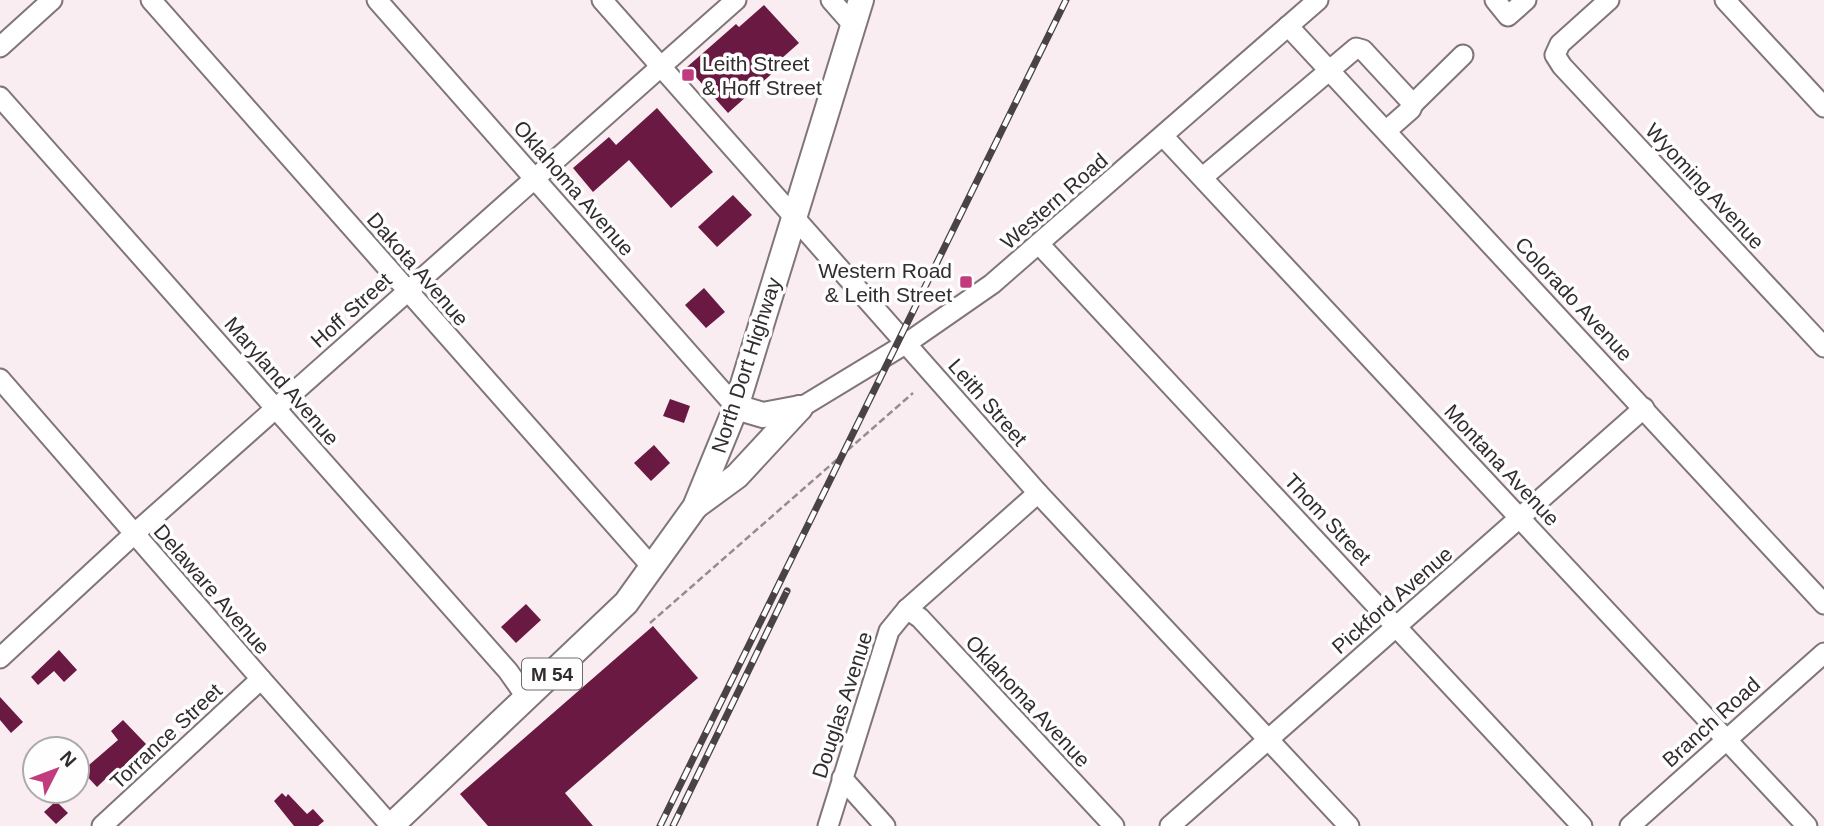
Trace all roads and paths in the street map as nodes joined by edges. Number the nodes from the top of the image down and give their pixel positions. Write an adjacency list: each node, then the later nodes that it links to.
1 (52, 0): 15 (street)
2 (151, 0): 28 (street, Dakota Avenue)
3 (377, 0): 25 (street, Oklahoma Avenue)
4 (602, 0): 17 (street, Leith Street)
5 (736, 0): 17 (street, Hoff Street)
6 (831, 0): 13 (street)
7 (861, 0): 13 (main road, North Dort Highway / M 54)
8 (1318, 0): 14 (street, Western Road)
9 (1495, 0): 10 (street)
10 (1527, 0)
11 (1609, 0): 30 (street, Wyoming Avenue)
12 (1724, 0): 21 (street)
13 (853, 25): 26 (main road, North Dort Highway / M 54)
14 (1288, 26): 18 (street, Colorado Avenue); 23 (street, Western Road)
15 (0, 47)
16 (1464, 55): 20 (street)
17 (662, 67): 25 (street, Hoff Street); 26 (street, Leith Street)
18 (1329, 69): 20 (street); 22 (street, Colorado Avenue); 24 (street)
19 (0, 97): 34 (street, Maryland Avenue)
20 (1413, 104): 22 (street)
21 (1824, 107)
22 (1385, 131): 36 (street, Colorado Avenue)
23 (1163, 136): 24 (street, Montana Avenue); 27 (street, Western Road)
24 (1203, 177): 39 (street, Montana Avenue)
25 (534, 178): 28 (street, Hoff Street); 33 (street, Oklahoma Avenue)
26 (793, 216): 29 (street, Leith Street); 33 (main road, North Dort Highway / M 54)
27 (1039, 244): 29 (street, Western Road); 45 (street, Thom Street)
28 (406, 291): 34 (street, Hoff Street); 41 (street, Dakota Avenue)
29 (907, 343): 35 (street, Western Road); 37 (street, Leith Street)
30 (1824, 347)
31 (3, 390): 40 (street, Delaware Avenue)
32 (913, 393): 44 (path)
33 (736, 407): 35 (main road); 38 (main road, North Dort Highway / M 54)
34 (275, 408): 40 (street, Hoff Street); 49 (street, Maryland Avenue)
35 (800, 408): 38 (main road)
36 (1644, 408): 39 (street, Pickford Avenue); 42 (street, Colorado Avenue)
37 (1038, 493): 43 (street, Douglas Avenue); 51 (street, Leith Street)
38 (695, 507): 41 (main road, North Dort Highway / M 54)
39 (1520, 517): 45 (street, Pickford Avenue); 50 (street, Montana Avenue)
40 (134, 534): 47 (street, Hoff Street); 48 (street, Delaware Avenue)
41 (652, 567): 49 (main road, North Dort Highway / M 54)
42 (1824, 604)
43 (907, 609): 52 (street, Douglas Avenue); 57 (street, Oklahoma Avenue)
44 (650, 623)
45 (1397, 625): 51 (street, Pickford Avenue); 60 (street, Thom Street)
46 (1824, 653): 50 (street, Branch Road)
47 (0, 659)
48 (261, 679): 53 (street, Torrance Street); 54 (street, Delaware Avenue)
49 (527, 698): 54 (main road, North Dort Highway / M 54)
50 (1727, 738): 61 (street, Branch Road); 62 (street, Montana Avenue)
51 (1268, 739): 58 (street, Pickford Avenue); 59 (street, Leith Street)
52 (842, 778): 55 (street, Douglas Avenue); 56 (street)
53 (102, 826)
54 (391, 826)
55 (828, 826)
56 (885, 826)
57 (1114, 826)
58 (1170, 826)
59 (1349, 826)
60 (1581, 826)
61 (1630, 826)
62 (1807, 826)

